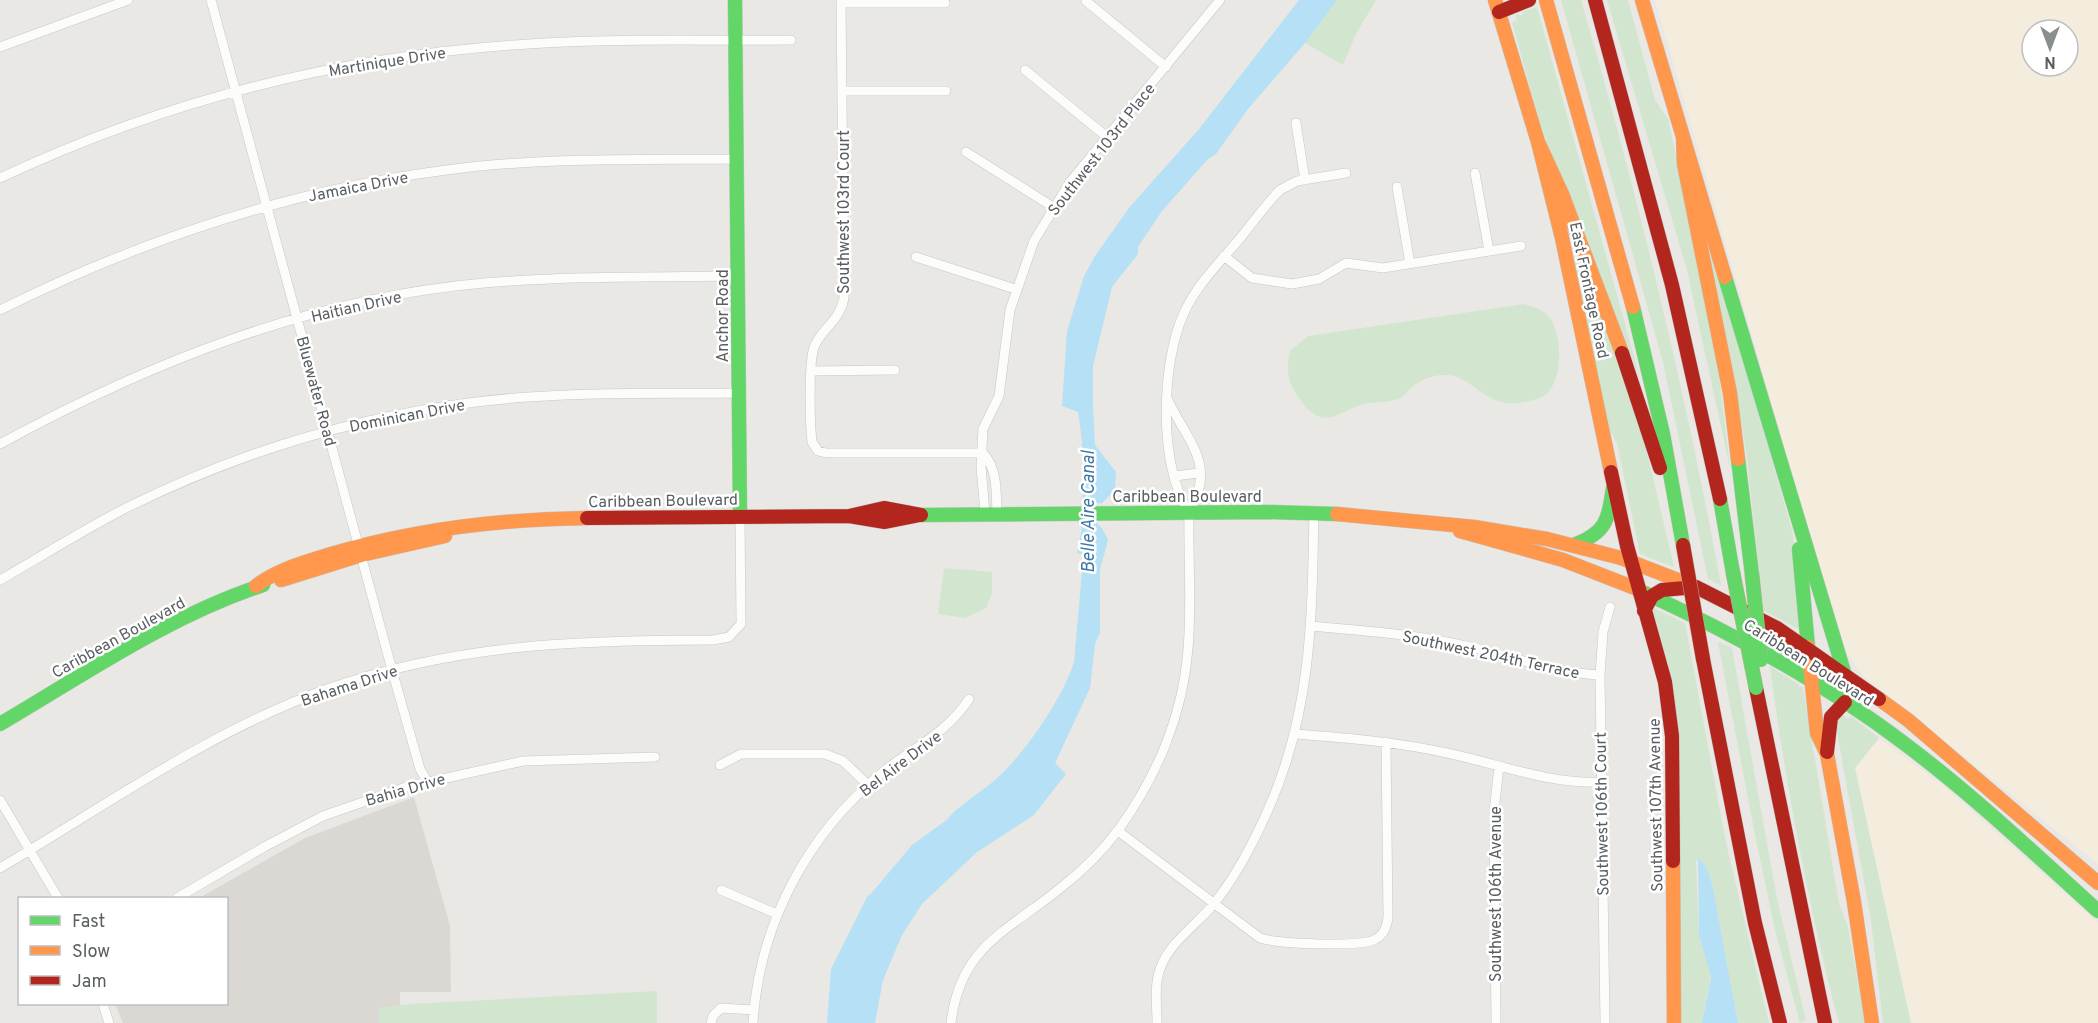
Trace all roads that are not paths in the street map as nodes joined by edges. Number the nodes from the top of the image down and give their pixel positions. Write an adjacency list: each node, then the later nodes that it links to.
1 (128, 0): 16 (street)
2 (211, 0): 19 (street, Bluewater Road)
3 (735, 0): 14 (main road, Anchor Road)
4 (1221, 0): 17 (street, Southwest 103rd Place)
5 (1529, 0): 12 (main road)
6 (1546, 0): 60 (main road)
7 (1642, 0): 13 (main road)
8 (1086, 1): 17 (street)
9 (841, 2): 10 (street); 20 (street, Southwest 103rd Court)
10 (945, 3)
11 (1597, 5): 76 (main road, bridge)
12 (1497, 6): 25 (main road, East Frontage Road)
13 (1647, 7): 24 (main road)
14 (735, 40): 15 (street, Martinique Drive); 19 (street, Martinique Drive); 27 (main road, Anchor Road)
15 (791, 40)
16 (0, 47)
17 (1166, 66): 23 (street, Southwest 103rd Place)
18 (1025, 70): 23 (street)
19 (236, 91): 30 (street, Martinique Drive); 33 (street, Bluewater Road)
20 (842, 91): 21 (street); 45 (street, Southwest 103rd Court)
21 (946, 91)
22 (1296, 123): 31 (street)
23 (1107, 137): 34 (street, Southwest 103rd Place)
24 (1683, 137): 58 (main road); 76 (main road, bridge)
25 (1538, 142): 53 (main road, East Frontage Road); 60 (main road)
26 (966, 152): 34 (street)
27 (737, 159): 33 (street, Jamaica Drive); 40 (main road, Anchor Road)
28 (1346, 173): 31 (street)
29 (1475, 173): 36 (street)
30 (0, 178)
31 (1305, 180): 37 (street)
32 (1397, 187): 39 (street)
33 (267, 206): 42 (street, Jamaica Drive); 43 (street, Bluewater Road)
34 (1053, 207): 41 (street, Southwest 103rd Place)
35 (1521, 246): 36 (street)
36 (1489, 251): 39 (street)
37 (1224, 256): 39 (street); 47 (street)
38 (916, 257): 41 (street)
39 (1410, 264)
40 (738, 276): 43 (street, Haitian Drive); 46 (main road, Anchor Road)
41 (1015, 289): 50 (street, Southwest 103rd Place)
42 (0, 310)
43 (297, 319): 48 (street, Bluewater Road); 49 (street, Haitian Drive)
44 (895, 370): 45 (street)
45 (811, 371): 50 (street, Southwest 103rd Court)
46 (739, 393): 48 (street, Dominican Drive); 57 (main road, Anchor Road)
47 (1168, 400): 51 (street); 52 (street)
48 (328, 432): 62 (street, Bluewater Road); 64 (street, Dominican Drive)
49 (0, 444)
50 (983, 453): 56 (street, Southwest 103rd Place)
51 (1198, 473): 52 (street); 54 (street)
52 (1175, 476): 54 (street)
53 (1614, 483): 61 (main road); 63 (main road, East Frontage Road)
54 (1189, 512): 55 (main road, Caribbean Boulevard); 56 (main road, Caribbean Boulevard); 92 (street)
55 (1314, 512): 59 (main road, Caribbean Boulevard); 68 (street)
56 (991, 513): 57 (main road, Caribbean Boulevard)
57 (740, 516): 62 (main road, Caribbean Boulevard); 69 (street, Anchor Road)
58 (1797, 523): 71 (main road); 73 (main road)
59 (1453, 527): 61 (main road, Caribbean Boulevard); 66 (main road, Caribbean Boulevard)
60 (1683, 544): 114 (main road, bridge)
61 (1574, 545): 63 (main road, Caribbean Boulevard)
62 (360, 550): 72 (street, Bluewater Road); 79 (main road, Caribbean Boulevard)
63 (1631, 562): 65 (main road, Caribbean Boulevard); 66 (main road, East Frontage Road)
64 (0, 580)
65 (1696, 587): 66 (main road); 71 (main road, Caribbean Boulevard)
66 (1646, 593): 70 (main road, Caribbean Boulevard); 113 (main road, Southwest 107th Avenue)
67 (1610, 607): 74 (street, Southwest 106th Court)
68 (1311, 627): 74 (street, Southwest 204th Terrace); 80 (street)
69 (737, 631): 72 (street, Bahama Drive)
70 (1755, 646): 71 (main road); 75 (main road, Caribbean Boulevard)
71 (1808, 647): 73 (main road, Caribbean Boulevard); 75 (main road)
72 (392, 670): 86 (street, Bluewater Road); 94 (street, Bahama Drive)
73 (1844, 672): 87 (main road, Caribbean Boulevard)
74 (1600, 675): 88 (street, Southwest 106th Court)
75 (1810, 679): 78 (main road, Caribbean Boulevard); 82 (main road)
76 (1760, 690): 115 (main road)
77 (969, 699): 89 (street, Bel Aire Drive)
78 (1845, 702): 82 (main road); 90 (main road, Caribbean Boulevard)
79 (0, 724)
80 (1296, 734): 81 (street); 101 (street)
81 (1386, 742): 85 (street); 101 (street)
82 (1827, 754): 116 (main road)
83 (655, 757): 86 (street, Bahia Drive)
84 (720, 765): 89 (street)
85 (1499, 766): 88 (street); 111 (street, Southwest 106th Avenue)
86 (427, 781): 100 (street, Bahia Drive)
87 (1980, 781): 90 (main road); 93 (main road, Caribbean Boulevard)
88 (1601, 782): 112 (street, Southwest 106th Court)
89 (868, 785): 103 (street, Bel Aire Drive)
90 (1970, 798): 95 (main road, Caribbean Boulevard)
91 (0, 800): 94 (street)
92 (1118, 831): 101 (street); 109 (street)
93 (2047, 837): 95 (main road); 97 (main road, Caribbean Boulevard)
94 (30, 850): 96 (street, Bahama Drive); 99 (street)
95 (2034, 854): 102 (main road, Caribbean Boulevard)
96 (0, 868)
97 (2098, 883)
98 (721, 890): 103 (street)
99 (57, 897)
100 (179, 897)
101 (1213, 905): 110 (street)
102 (2098, 911)
103 (777, 914): 105 (street, Bel Aire Drive)
104 (103, 1005): 106 (street)
105 (754, 1010): 107 (street); 108 (street, Bel Aire Drive)
106 (109, 1023)
107 (711, 1023)
108 (753, 1023)
109 (951, 1023)
110 (1157, 1023)
111 (1496, 1023)
112 (1605, 1023)
113 (1674, 1023)
114 (1780, 1023)
115 (1825, 1023)
116 (1872, 1023)

